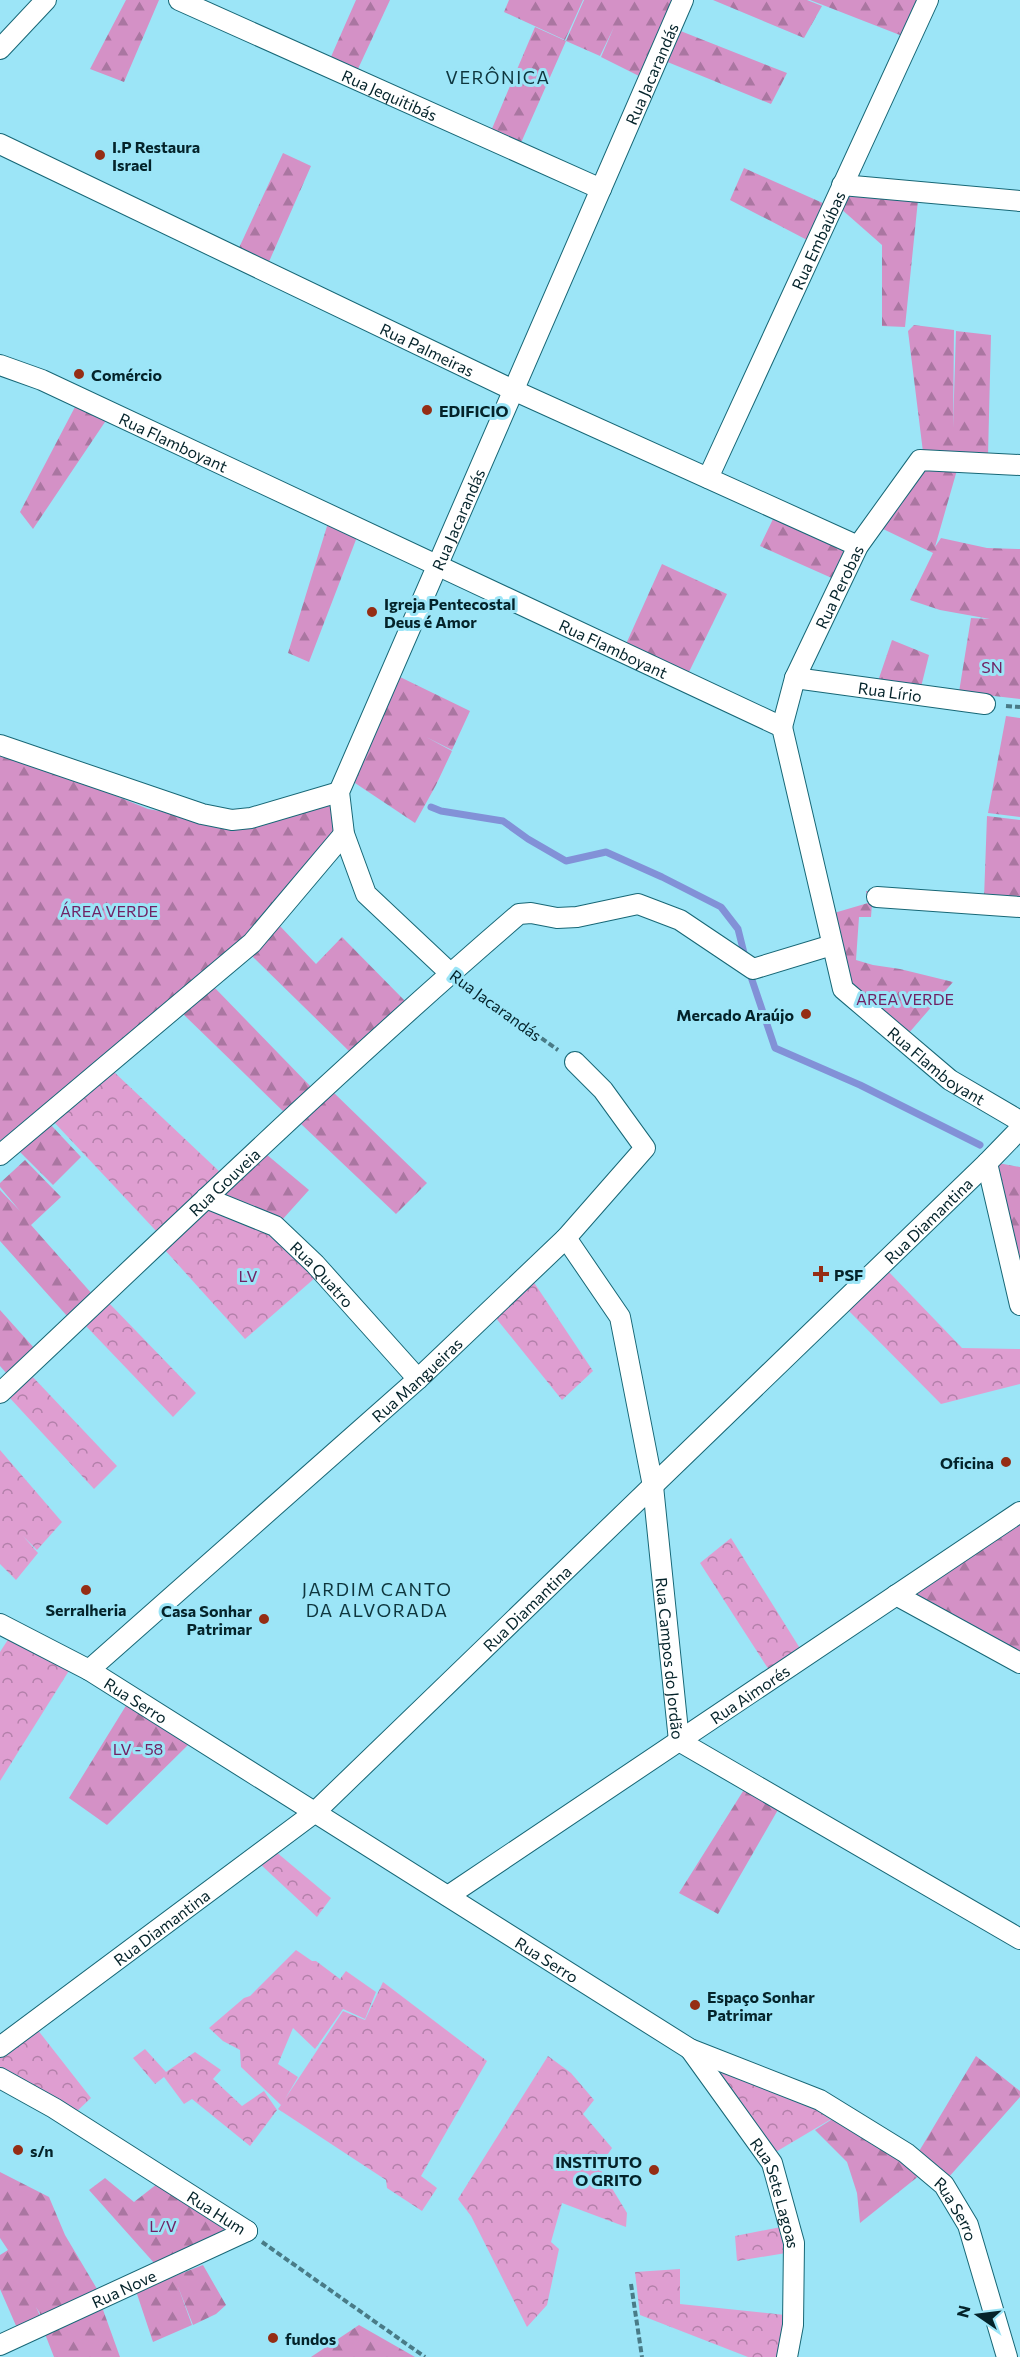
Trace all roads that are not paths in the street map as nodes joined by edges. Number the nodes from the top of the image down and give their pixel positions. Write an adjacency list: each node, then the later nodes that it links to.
1 (46, 0): 5 (street)
2 (179, 0): 8 (street, Rua Jequitibás)
3 (683, 0): 8 (street, Rua Jacarandás)
4 (928, 0): 7 (street, Rua Embaúbas)
5 (0, 49)
6 (0, 144): 11 (street, Rua Palmeiras)
7 (842, 184): 9 (street); 13 (street, Rua Embaúbas)
8 (601, 189): 11 (street, Rua Jacarandás)
9 (1020, 201)
10 (0, 365): 15 (street, Rua Flamboyant)
11 (513, 390): 13 (street, Rua Palmeiras); 15 (street, Rua Jacarandás)
12 (1020, 465): 14 (street, Rua Perobas)
13 (708, 478): 14 (street, Rua Palmeiras)
14 (858, 546): 16 (street, Rua Perobas)
15 (438, 566): 18 (street, Rua Flamboyant); 20 (street, Rua Jacarandás)
16 (795, 678): 17 (street, Rua Lírio); 18 (street, Rua Perobas)
17 (985, 704)
18 (782, 727): 24 (street, Rua Flamboyant)
19 (0, 745): 20 (street)
20 (339, 792): 21 (street, Rua Jacarandás)
21 (344, 834): 25 (street, Rua Jacarandás); 29 (street)
22 (877, 897): 23 (street)
23 (1020, 907)
24 (832, 945): 25 (street, Rua Gouveia); 27 (street, Rua Flamboyant)
25 (450, 973): 31 (street, Rua Gouveia)
26 (575, 1062): 32 (street, Rua Mangueiras)
27 (1020, 1121)
28 (1020, 1129): 30 (street, Rua Diamantina)
29 (0, 1155)
30 (987, 1163): 33 (street); 36 (street, Rua Diamantina)
31 (206, 1198): 34 (street, Rua Quatro); 35 (street, Rua Gouveia)
32 (566, 1238): 34 (street, Rua Mangueiras); 36 (street, Rua Campos do Jordão)
33 (1020, 1305)
34 (418, 1379): 41 (street, Rua Mangueiras)
35 (0, 1393)
36 (653, 1486): 42 (street, Rua Campos do Jordão); 43 (street, Rua Diamantina)
37 (1020, 1512): 38 (street, Rua Aimorés)
38 (896, 1595): 40 (street); 42 (street, Rua Aimorés)
39 (0, 1624): 41 (street, Rua Serro)
40 (1020, 1663)
41 (89, 1670): 43 (street, Rua Serro)
42 (679, 1741): 44 (street, Rua Aimorés); 45 (street, Rua Campos do Jordão)
43 (314, 1813): 44 (street, Rua Serro); 46 (street, Rua Diamantina)
44 (448, 1896): 47 (street, Rua Serro)
45 (1020, 1939)
46 (0, 2047)
47 (690, 2049): 51 (street, Rua Sete Lagoas); 52 (street, Rua Serro)
48 (0, 2078): 49 (street, Rua Hum)
49 (247, 2231): 50 (street, Rua Nove)
50 (0, 2345)
51 (787, 2357)
52 (1006, 2357)

